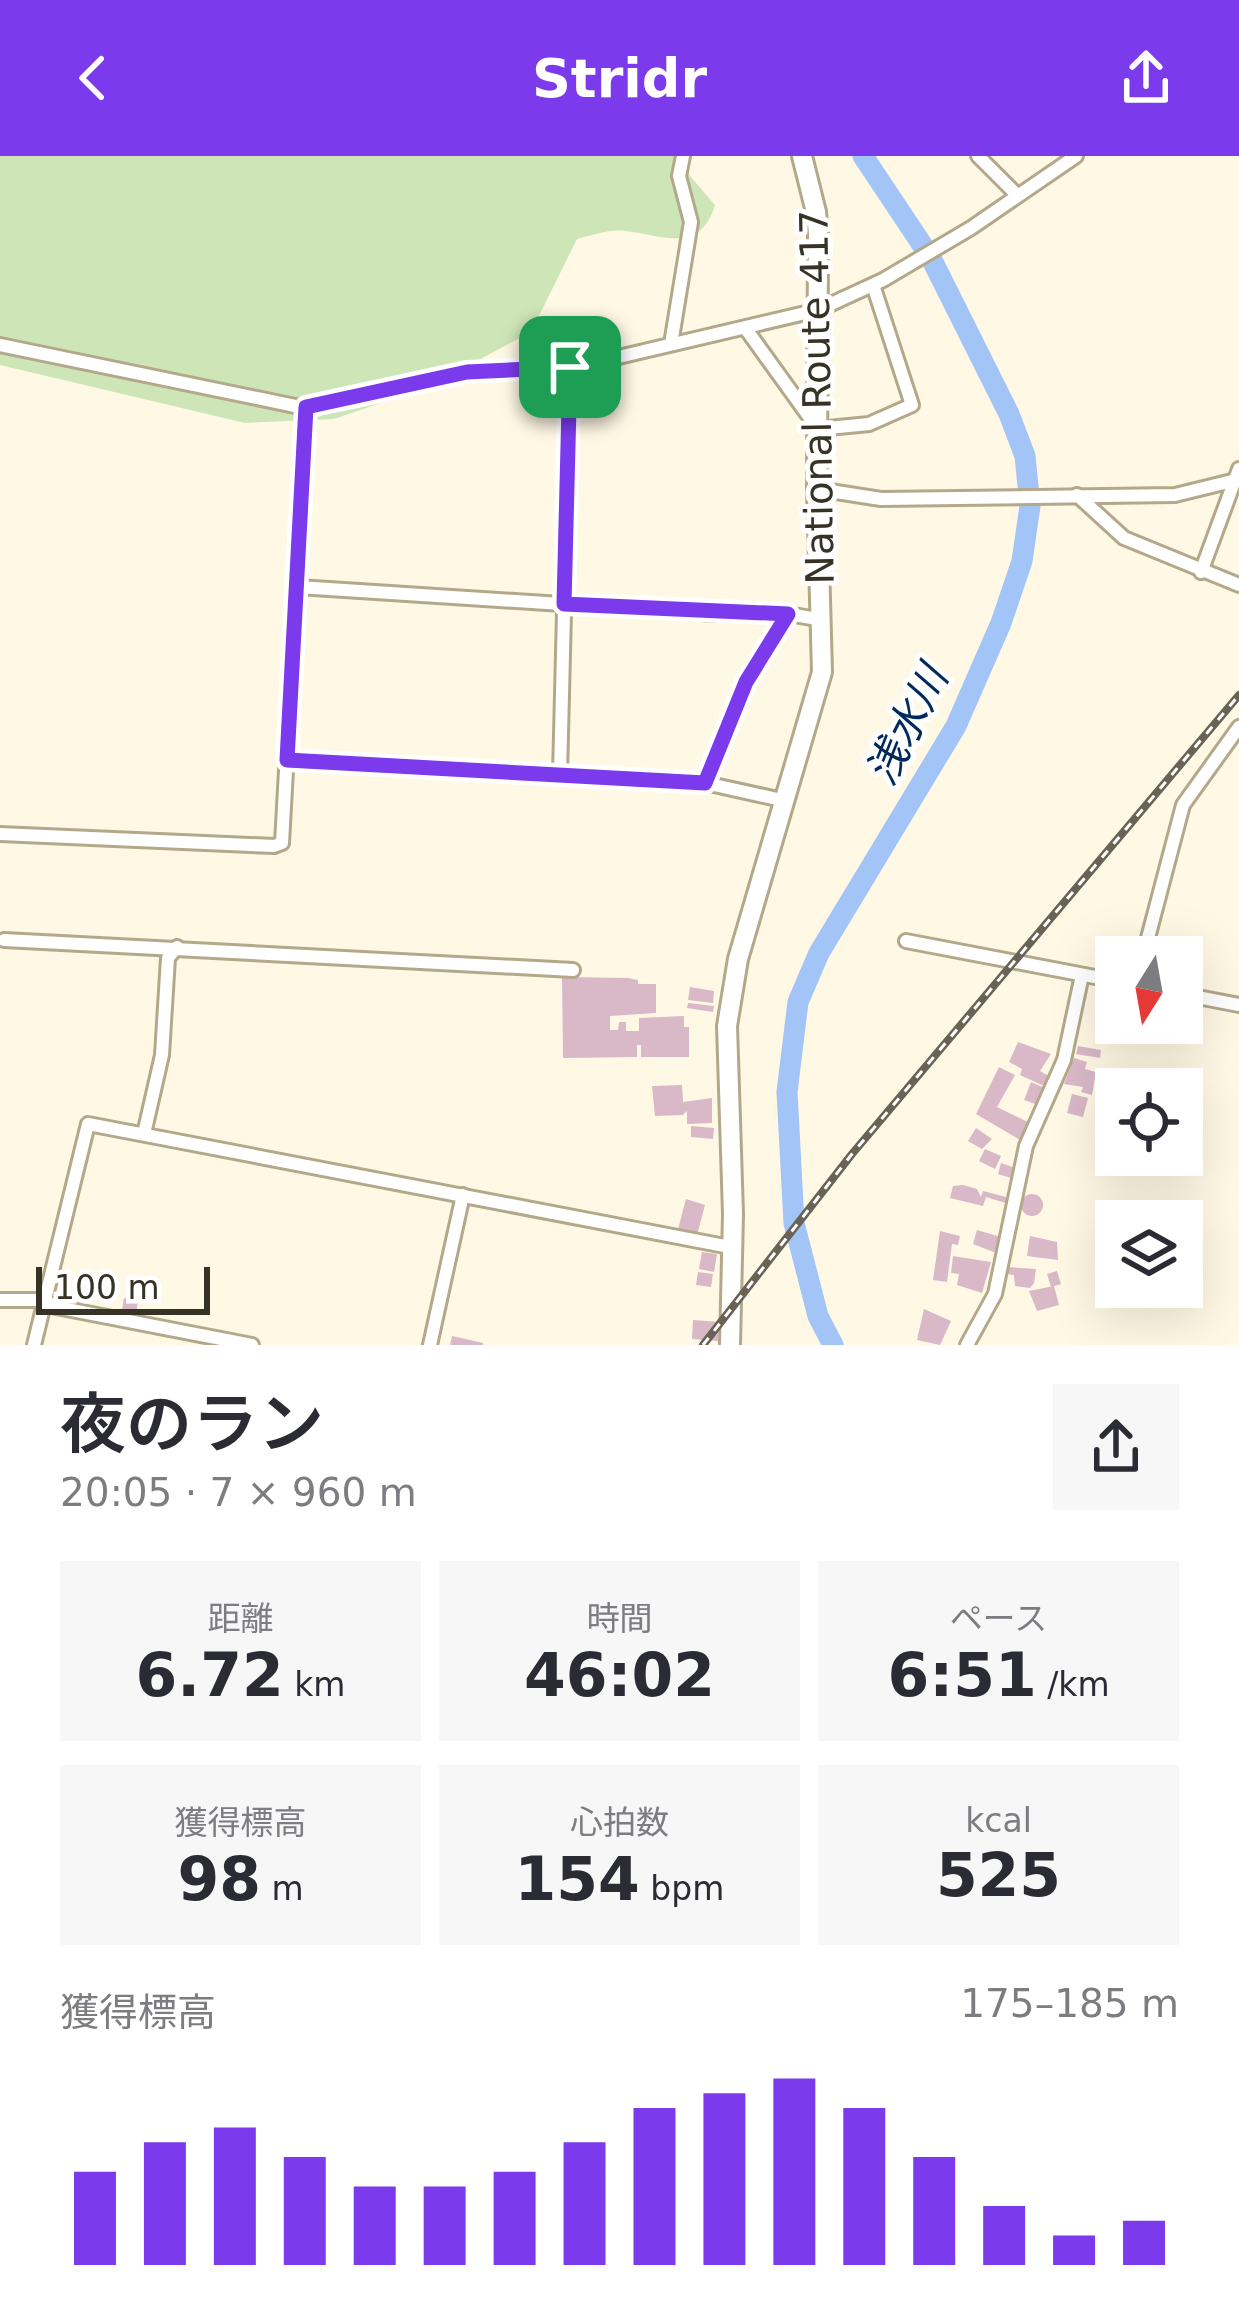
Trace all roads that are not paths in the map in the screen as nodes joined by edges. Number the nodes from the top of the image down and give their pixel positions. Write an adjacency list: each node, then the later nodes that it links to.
1 (683, 156): 9 (street)
2 (802, 156): 7 (highway, National Route 417)
3 (979, 156): 5 (street)
4 (1076, 156): 5 (street)
5 (1016, 194): 6 (street)
6 (878, 282): 7 (street); 13 (street)
7 (818, 310): 8 (street); 13 (highway, National Route 417)
8 (746, 328): 9 (street); 13 (street)
9 (671, 344): 11 (street)
10 (0, 345): 12 (street)
11 (570, 367): 12 (street); 20 (street)
12 (306, 407): 19 (street)
13 (818, 429): 15 (highway, National Route 417)
14 (1236, 475): 16 (street); 17 (street)
15 (817, 489): 16 (street); 22 (highway, National Route 417)
16 (1077, 495): 17 (street)
17 (1201, 572): 18 (street)
18 (1239, 585)
19 (298, 587): 20 (street); 24 (street)
20 (564, 604): 21 (street); 25 (street)
21 (788, 614): 22 (street); 26 (street)
22 (823, 620): 27 (highway, National Route 417)
23 (1239, 727): 29 (street)
24 (287, 760): 25 (street); 28 (street)
25 (560, 776): 26 (street)
26 (705, 783): 27 (street)
27 (782, 800): 40 (highway, National Route 417)
28 (0, 834)
29 (1149, 936)
30 (4, 940): 32 (street)
31 (906, 941): 34 (street)
32 (177, 947): 33 (street); 38 (street)
33 (573, 970)
34 (1082, 975): 35 (street); 47 (street)
35 (1095, 977)
36 (1203, 998): 37 (street)
37 (1239, 1005)
38 (144, 1134): 39 (street); 42 (street)
39 (463, 1196): 40 (street); 45 (street)
40 (730, 1247): 46 (highway, National Route 417)
41 (0, 1300): 42 (street)
42 (44, 1300): 43 (street); 44 (street)
43 (34, 1345)
44 (252, 1345)
45 (430, 1345)
46 (730, 1345)
47 (967, 1345)

